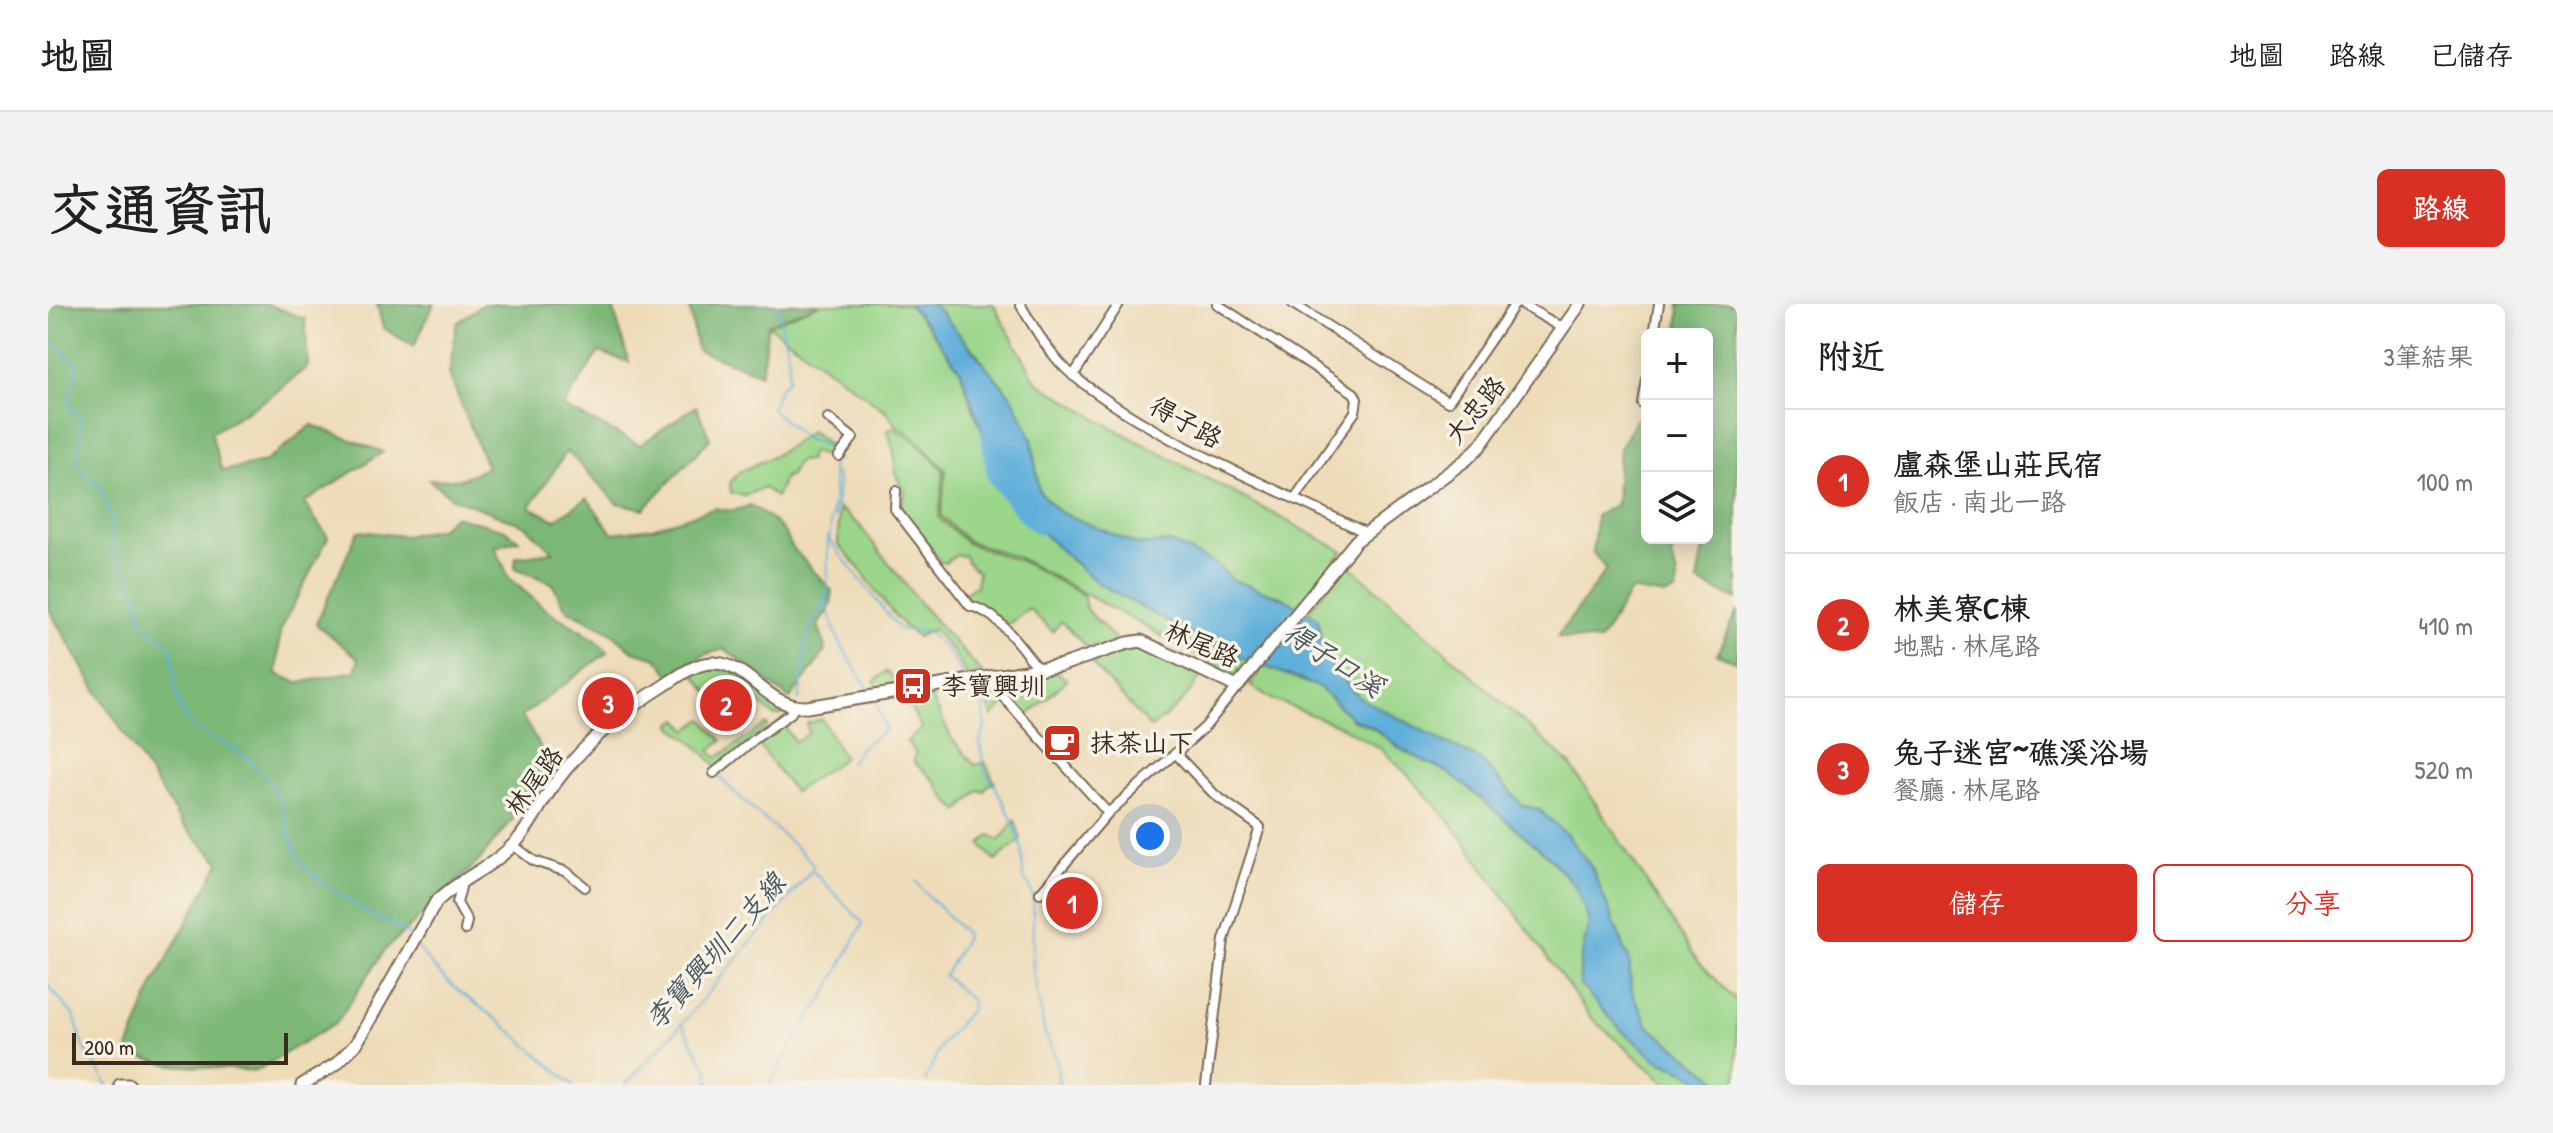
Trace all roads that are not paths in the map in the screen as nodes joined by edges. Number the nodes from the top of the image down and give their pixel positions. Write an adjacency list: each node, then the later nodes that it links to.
1 (1020, 304): 11 (street, 得子路)
2 (1119, 304): 11 (street)
3 (1217, 304): 15 (street)
4 (1293, 304): 5 (street)
5 (1515, 304)
6 (1521, 304): 9 (street)
7 (1580, 304): 9 (street, 大忠路)
8 (1659, 304): 10 (street)
9 (1563, 328): 16 (street, 大忠路)
10 (1655, 328)
11 (1073, 376): 15 (street, 得子路)
12 (828, 418): 13 (street)
13 (839, 456)
14 (896, 491): 17 (street)
15 (1295, 498): 16 (street, 得子路)
16 (1366, 533): 19 (street, 大忠路)
17 (1038, 668): 18 (street, 林尾路); 19 (street, 林尾路)
18 (986, 678): 20 (street, 林尾路); 23 (street)
19 (1239, 684): 21 (street)
20 (794, 708): 22 (street); 24 (street, 林尾路)
21 (1176, 754): 23 (street); 32 (street)
22 (714, 773)
23 (1108, 813): 27 (street)
24 (513, 845): 25 (street, 林尾路); 26 (street)
25 (463, 879): 28 (street); 31 (street, 林尾路)
26 (585, 887)
27 (1040, 893)
28 (465, 930)
29 (120, 1085): 30 (street)
30 (129, 1085)
31 (302, 1085)
32 (1206, 1085)

